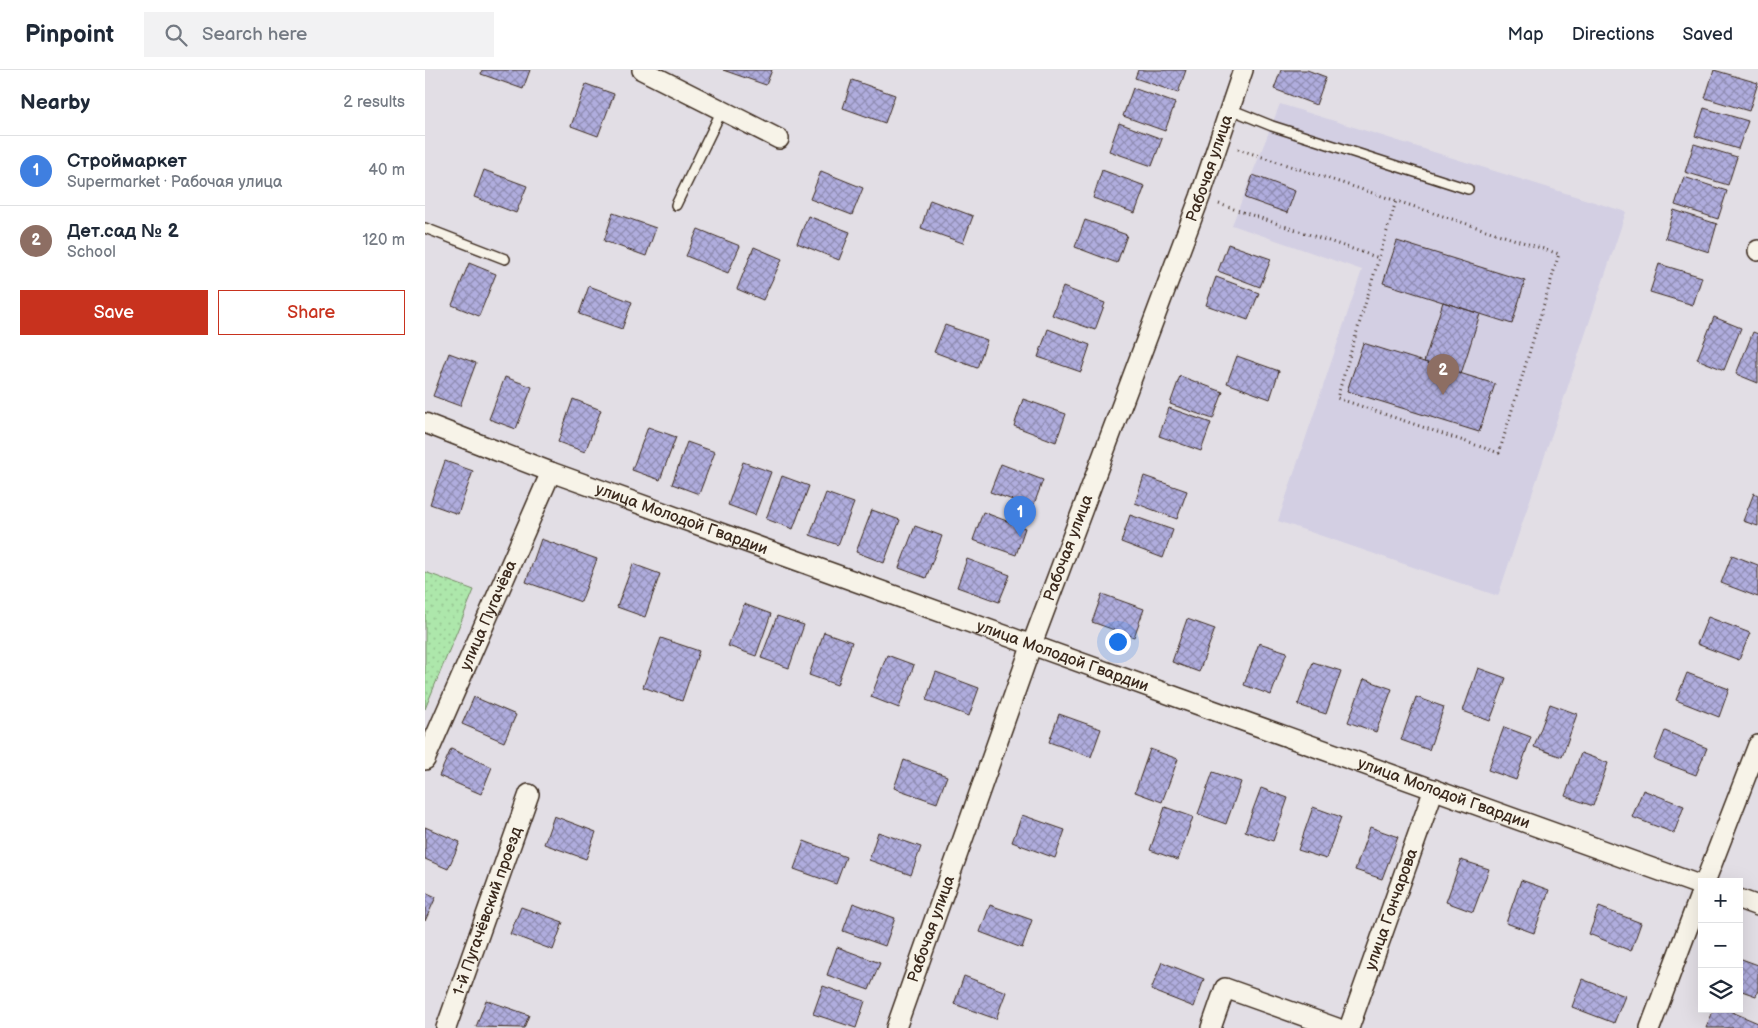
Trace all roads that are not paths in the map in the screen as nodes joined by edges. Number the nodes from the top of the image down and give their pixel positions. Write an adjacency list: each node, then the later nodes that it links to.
1 (642, 70): 4 (street)
2 (1243, 70): 3 (street, Рабочая улица)
3 (1230, 109): 6 (lane); 12 (street, Рабочая улица)
4 (722, 110): 5 (street); 7 (lane)
5 (779, 139)
6 (1468, 189)
7 (676, 205)
8 (425, 228): 9 (lane)
9 (505, 259)
10 (425, 423): 11 (street, улица Молодой Гвардии)
11 (551, 472): 12 (street, улица Молодой Гвардии); 14 (street, улица Пугачёва)
12 (1032, 644): 15 (street, улица Молодой Гвардии); 23 (street, Рабочая улица)
13 (1758, 745): 17 (street)
14 (425, 760)
15 (1433, 789): 18 (street, улица Молодой Гвардии); 26 (street, улица Гончарова)
16 (529, 794): 22 (street, 1-й Пугачёвский проезд)
17 (1707, 878)
18 (1698, 885)
19 (1743, 900): 21 (street)
20 (1698, 901): 27 (street)
21 (1758, 906)
22 (446, 1028)
23 (896, 1028)
24 (1211, 1028): 25 (street)
25 (1337, 1028)
26 (1349, 1028)
27 (1650, 1028)

